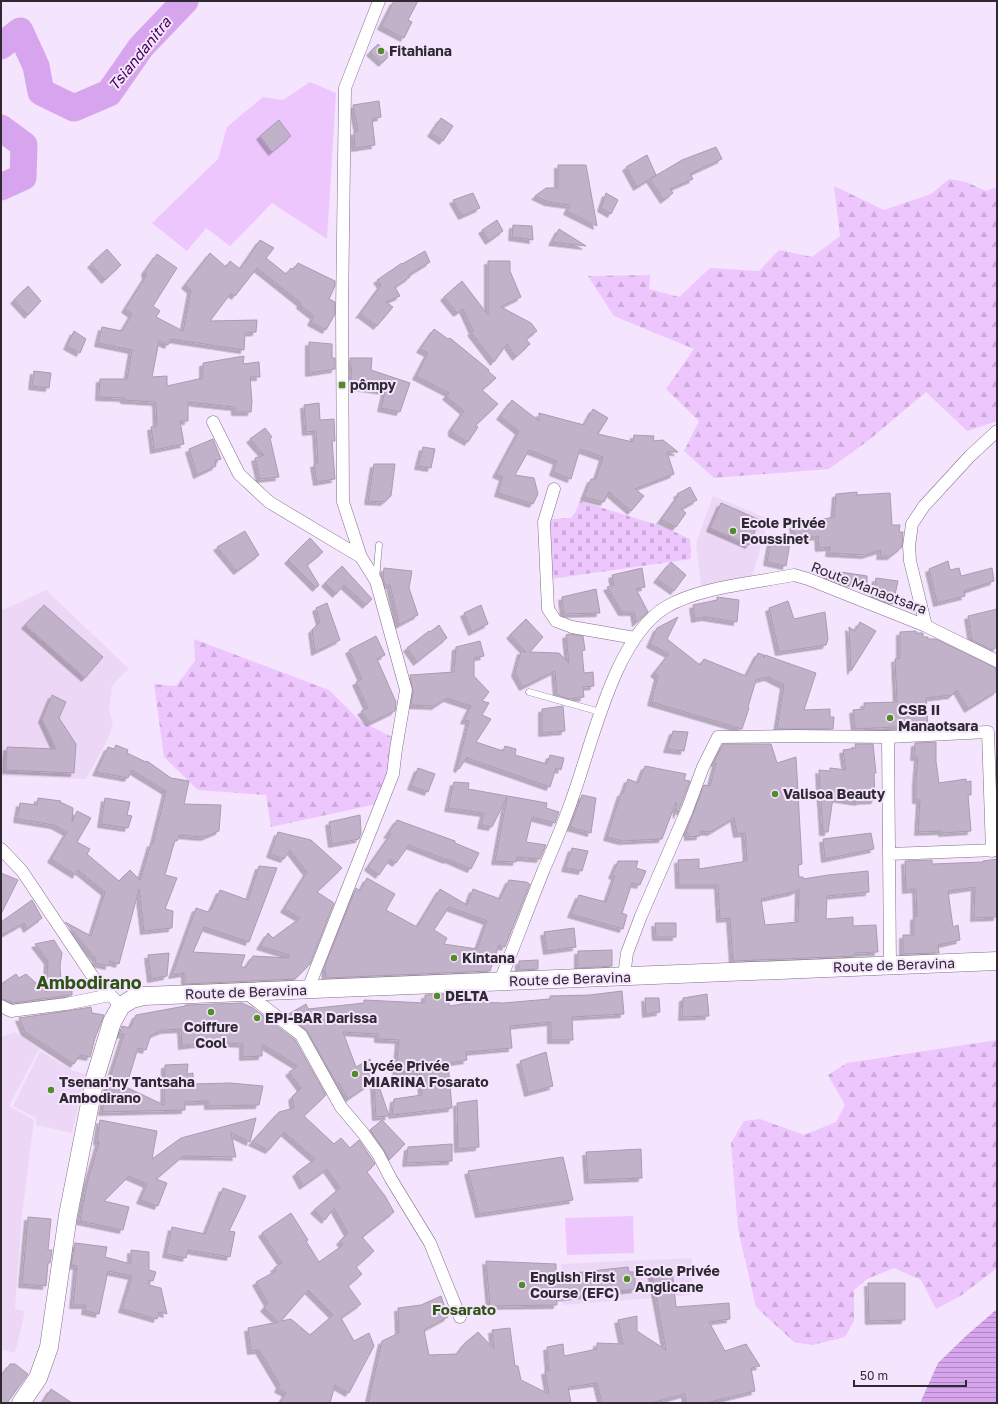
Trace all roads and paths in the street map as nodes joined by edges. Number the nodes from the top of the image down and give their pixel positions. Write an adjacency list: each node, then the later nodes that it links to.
1 (378, 1): 6 (street)
2 (213, 422): 6 (street)
3 (997, 431): 8 (street)
4 (554, 489): 9 (street)
5 (379, 545): 7 (lane)
6 (361, 558): 7 (street)
7 (376, 581): 21 (street)
8 (926, 626): 9 (street, Route Manaotsara); 10 (street, Route Manaotsara)
9 (635, 638): 12 (street, Route Manaotsara)
10 (997, 661)
11 (529, 692): 12 (lane)
12 (600, 712): 20 (street, Route Manaotsara)
13 (888, 737): 15 (street); 16 (street); 19 (street)
14 (1, 849): 23 (street)
15 (995, 850): 16 (street)
16 (889, 854): 18 (street)
17 (997, 961): 18 (street, Route de Beravina)
18 (890, 965): 19 (street, Route de Beravina)
19 (624, 976): 20 (street, Route de Beravina)
20 (500, 981): 21 (street, Route de Beravina)
21 (308, 989): 22 (street, Route de Beravina)
22 (245, 992): 23 (street, Route de Beravina); 25 (street)
23 (116, 1000): 24 (street); 26 (street)
24 (1, 1006)
25 (460, 1317)
26 (20, 1403)

